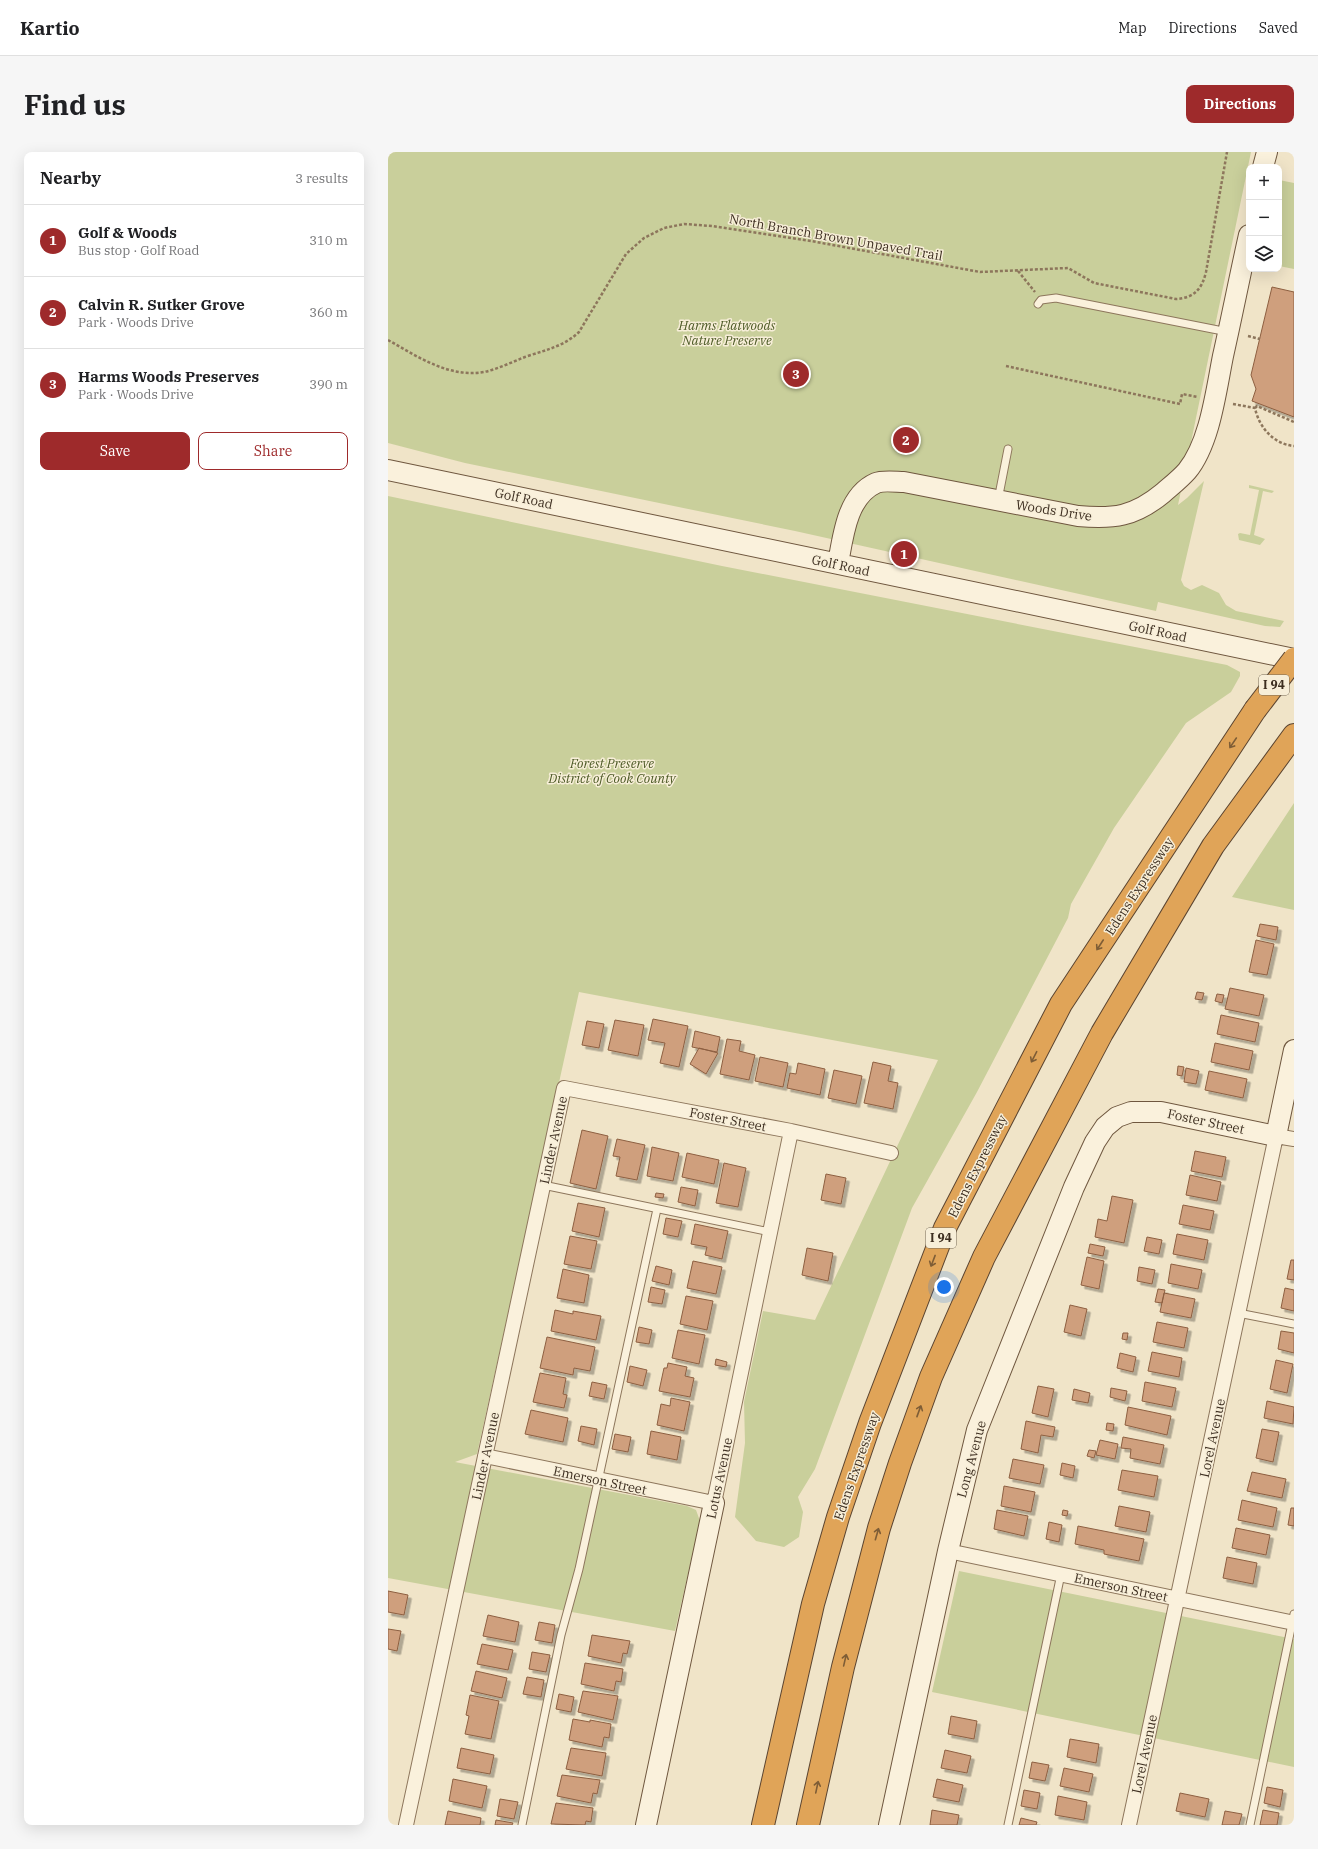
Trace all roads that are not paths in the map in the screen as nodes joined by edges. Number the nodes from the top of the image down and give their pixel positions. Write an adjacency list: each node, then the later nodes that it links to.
1 (1267, 152): 2 (street)
2 (1265, 164)
3 (1249, 236): 5 (street, Woods Drive)
4 (1040, 302): 5 (lane)
5 (1228, 332): 8 (street, Woods Drive)
6 (1008, 449): 8 (lane)
7 (388, 470): 9 (street, Golf Road)
8 (998, 501): 9 (street, Woods Drive)
9 (838, 564): 10 (street, Golf Road)
10 (1294, 659): 33 (highway, Edens Expressway / I 94, one-way to 33, bridge)
11 (1294, 735): 34 (highway, one-way to 11)
12 (1294, 1050): 16 (street, Lorel Avenue)
13 (564, 1088): 15 (street, Foster Street); 18 (street, Linder Avenue)
14 (1117, 1117): 16 (street, Foster Street); 26 (street, Long Avenue)
15 (790, 1131): 17 (street, Foster Street); 20 (street, Lotus Avenue)
16 (1285, 1137): 21 (street, Lorel Avenue)
17 (891, 1153)
18 (543, 1185): 19 (lane); 23 (street, Linder Avenue)
19 (657, 1209): 20 (lane); 24 (lane)
20 (770, 1232): 25 (street, Lotus Avenue)
21 (1238, 1313): 22 (lane); 28 (street, Lorel Avenue)
22 (1294, 1324)
23 (485, 1456): 24 (street, Emerson Street); 30 (street, Linder Avenue)
24 (598, 1479): 25 (street, Emerson Street); 31 (lane)
25 (714, 1503): 32 (street, Lotus Avenue)
26 (948, 1551): 27 (street, Emerson Street); 35 (street, Long Avenue)
27 (1061, 1574): 28 (street, Emerson Street); 36 (lane)
28 (1177, 1599): 29 (street, Emerson Street); 37 (street, Lorel Avenue)
29 (1293, 1620): 38 (lane)
30 (406, 1825)
31 (522, 1825)
32 (646, 1825)
33 (763, 1825)
34 (808, 1825)
35 (889, 1825)
36 (1008, 1825)
37 (1129, 1825)
38 (1250, 1825)

